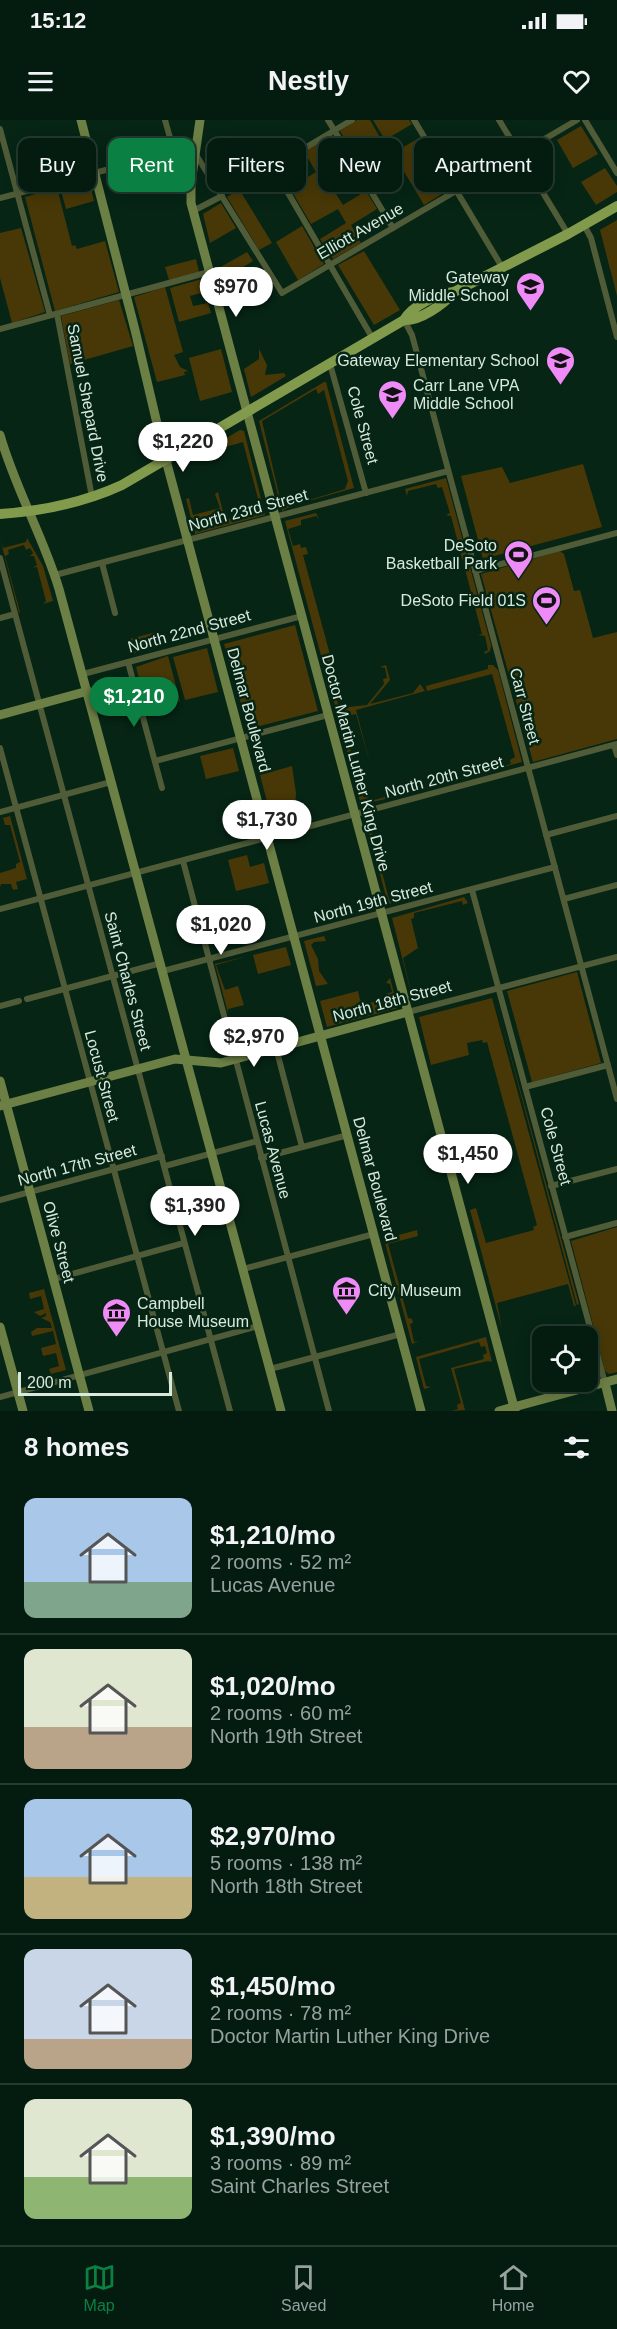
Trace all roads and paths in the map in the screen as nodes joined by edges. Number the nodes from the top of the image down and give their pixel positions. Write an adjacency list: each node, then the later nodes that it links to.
1 (81, 120): 12 (main road, Delmar Boulevard)
2 (165, 120): 13 (street)
3 (201, 120): 17 (main road, Doctor Martin Luther King Drive)
4 (328, 120): 11 (street)
5 (352, 120): 11 (street)
6 (414, 120): 14 (street)
7 (499, 120): 15 (street)
8 (577, 120): 16 (street, Elliott Avenue)
9 (585, 120): 20 (street)
10 (0, 129): 25 (street, Samuel Shepard Drive)
11 (334, 130): 31 (street); 33 (street)
12 (86, 138)
13 (170, 138)
14 (425, 138)
15 (510, 138)
16 (546, 138)
17 (196, 151): 26 (street); 29 (main road, Doctor Martin Luther King Drive)
18 (108, 170): 19 (street)
19 (96, 173): 36 (main road, Delmar Boulevard)
20 (617, 173)
21 (21, 192): 25 (street)
22 (454, 192): 31 (street, Elliott Avenue)
23 (457, 192): 34 (street)
24 (542, 192): 32 (street)
25 (17, 193): 27 (street); 37 (street, Samuel Shepard Drive)
26 (222, 196): 29 (street); 33 (street, Elliott Avenue)
27 (0, 198)
28 (617, 206): 30 (main road)
29 (193, 211): 35 (main road, Doctor Martin Luther King Drive)
30 (585, 225): 32 (main road); 40 (street)
31 (393, 228): 33 (street, Elliott Avenue)
32 (568, 234): 34 (main road)
33 (329, 265): 41 (street)
34 (502, 267): 38 (main road)
35 (209, 272): 36 (street); 43 (main road, Doctor Martin Luther King Drive)
36 (126, 295): 37 (street); 45 (main road, Delmar Boulevard)
37 (54, 315): 39 (street); 48 (street, Samuel Shepard Drive)
38 (404, 320): 41 (main road); 46 (street, Carr Street)
39 (0, 329)
40 (617, 337)
41 (374, 339): 42 (main road)
42 (330, 364): 43 (main road); 47 (street, Cole Street)
43 (247, 413): 45 (main road); 51 (main road, Doctor Martin Luther King Drive)
44 (0, 435): 49 (main road)
45 (166, 461): 48 (main road); 53 (main road, Delmar Boulevard)
46 (448, 471): 47 (street, North 23rd Street); 56 (street, Carr Street)
47 (366, 493): 51 (street, North 23rd Street)
48 (92, 498): 49 (main road)
49 (28, 512): 50 (main road); 57 (main road)
50 (0, 514)
51 (275, 517): 53 (street, North 23rd Street); 60 (main road, Doctor Martin Luther King Drive)
52 (617, 533): 56 (street)
53 (188, 540): 55 (street, North 23rd Street); 62 (main road, Delmar Boulevard)
54 (0, 558): 59 (street, Saint Charles Street)
55 (102, 563): 57 (street, North 23rd Street); 58 (street)
56 (475, 571): 74 (street, Carr Street)
57 (55, 575): 64 (main road)
58 (115, 613)
59 (15, 614): 61 (street); 66 (street, Saint Charles Street)
60 (302, 616): 62 (street, North 22nd Street); 68 (main road, Doctor Martin Luther King Drive)
61 (0, 618)
62 (215, 639): 63 (street, North 22nd Street); 69 (main road, Delmar Boulevard)
63 (128, 662): 64 (street, North 22nd Street); 73 (street)
64 (83, 674): 65 (main road)
65 (88, 691): 66 (main road); 75 (main road)
66 (39, 704): 67 (main road); 77 (street, Saint Charles Street)
67 (0, 715)
68 (328, 715): 69 (street); 80 (main road, Doctor Martin Luther King Drive)
69 (242, 739): 73 (street); 83 (main road, Delmar Boulevard)
70 (616, 745): 72 (street); 74 (street, North 20th Street)
71 (0, 748): 78 (street, Locust Street)
72 (617, 755)
73 (155, 762): 76 (street)
74 (528, 768): 80 (street, North 20th Street); 82 (street, Carr Street)
75 (111, 782): 77 (street); 86 (main road)
76 (162, 788)
77 (64, 795): 78 (street); 87 (street, Saint Charles Street)
78 (16, 808): 79 (street); 90 (street, Locust Street)
79 (0, 812)
80 (355, 815): 83 (street, North 20th Street); 93 (main road, Doctor Martin Luther King Drive)
81 (617, 816): 82 (street)
82 (546, 835): 85 (street, Carr Street)
83 (267, 838): 84 (street, North 20th Street); 94 (main road, Delmar Boulevard)
84 (183, 861): 86 (street, North 20th Street); 96 (street, Lucas Avenue)
85 (555, 867): 89 (street, North 19th Street); 91 (street, Carr Street)
86 (136, 873): 87 (street, North 20th Street); 98 (main road)
87 (88, 885): 90 (street, North 20th Street); 99 (street, Saint Charles Street)
88 (617, 885): 91 (street)
89 (472, 890): 93 (street, North 19th Street); 101 (street, Cole Street)
90 (40, 898): 92 (street, North 20th Street); 100 (street, Locust Street)
91 (564, 899): 97 (street, Carr Street)
92 (0, 909)
93 (381, 914): 94 (street, North 19th Street); 103 (main road, Doctor Martin Luther King Drive)
94 (294, 936): 96 (street, North 19th Street); 104 (main road, Delmar Boulevard)
95 (617, 957): 97 (street, North 18th Street)
96 (209, 959): 98 (street, North 19th Street); 107 (street, Lucas Avenue)
97 (581, 966): 101 (street, North 18th Street); 108 (street, Carr Street)
98 (162, 967): 99 (street, North 19th Street); 106 (main road)
99 (113, 976): 100 (street, North 19th Street); 109 (street, Saint Charles Street)
100 (65, 989): 102 (street, North 19th Street); 111 (street, Locust Street)
101 (498, 989): 103 (street, North 18th Street); 112 (street, Cole Street)
102 (0, 1006)
103 (408, 1012): 104 (main road, North 18th Street); 150 (main road, Doctor Martin Luther King Drive)
104 (321, 1036): 105 (main road, North 18th Street); 115 (main road, Delmar Boulevard)
105 (276, 1048): 107 (main road, North 18th Street); 117 (street)
106 (186, 1058): 107 (main road, North 18th Street); 109 (main road, North 18th Street); 118 (main road)
107 (235, 1059): 116 (street, Lucas Avenue)
108 (608, 1065): 112 (street); 113 (street, Carr Street)
109 (138, 1069): 111 (main road, North 18th Street); 119 (street, Saint Charles Street)
110 (0, 1081): 114 (main road, Olive Street)
111 (90, 1082): 114 (main road, North 18th Street); 122 (street, Locust Street)
112 (525, 1087): 124 (street, Cole Street)
113 (617, 1099)
114 (3, 1105): 125 (main road, Olive Street)
115 (348, 1135): 117 (street); 130 (main road, Delmar Boulevard)
116 (257, 1141): 118 (street); 120 (street, Lucas Avenue)
117 (302, 1148): 120 (street)
118 (212, 1153): 121 (street); 127 (main road)
119 (162, 1156): 121 (street, Saint Charles Street); 122 (street, North 17th Street)
120 (261, 1158): 134 (street, Lucas Avenue)
121 (165, 1166): 128 (street, Saint Charles Street)
122 (114, 1169): 125 (street, North 17th Street); 133 (street, Locust Street)
123 (617, 1169): 124 (street)
124 (552, 1186): 131 (street, Cole Street)
125 (30, 1192): 126 (street, North 17th Street); 136 (main road, Olive Street)
126 (0, 1200)
127 (225, 1204): 128 (street); 135 (main road)
128 (178, 1216): 132 (street, Saint Charles Street)
129 (617, 1223): 131 (street)
130 (374, 1234): 134 (street); 139 (main road, Delmar Boulevard)
131 (565, 1237): 146 (street, Cole Street)
132 (184, 1243): 133 (street); 140 (street, Saint Charles Street)
133 (137, 1256): 136 (street); 141 (street, Locust Street)
134 (288, 1257): 135 (street); 142 (street, Lucas Avenue)
135 (243, 1269): 137 (main road)
136 (54, 1279): 144 (main road, Olive Street)
137 (258, 1326): 140 (street); 143 (main road)
138 (0, 1327): 147 (main road)
139 (401, 1334): 142 (street); 149 (main road, Delmar Boulevard)
140 (210, 1338): 141 (street); 154 (street, Saint Charles Street)
141 (163, 1351): 144 (street); 153 (street, Locust Street)
142 (314, 1357): 143 (street); 156 (street, Lucas Avenue)
143 (270, 1369): 155 (main road)
144 (80, 1375): 147 (street); 152 (main road, Olive Street)
145 (617, 1379): 146 (main road)
146 (605, 1383): 150 (main road); 158 (main road, Cole Street)
147 (18, 1392): 148 (street); 151 (main road)
148 (0, 1397)
149 (419, 1409)
150 (514, 1409): 157 (main road)
151 (23, 1411)
152 (89, 1411)
153 (179, 1411)
154 (230, 1411)
155 (281, 1411)
156 (329, 1411)
157 (499, 1411)
158 (612, 1411)

